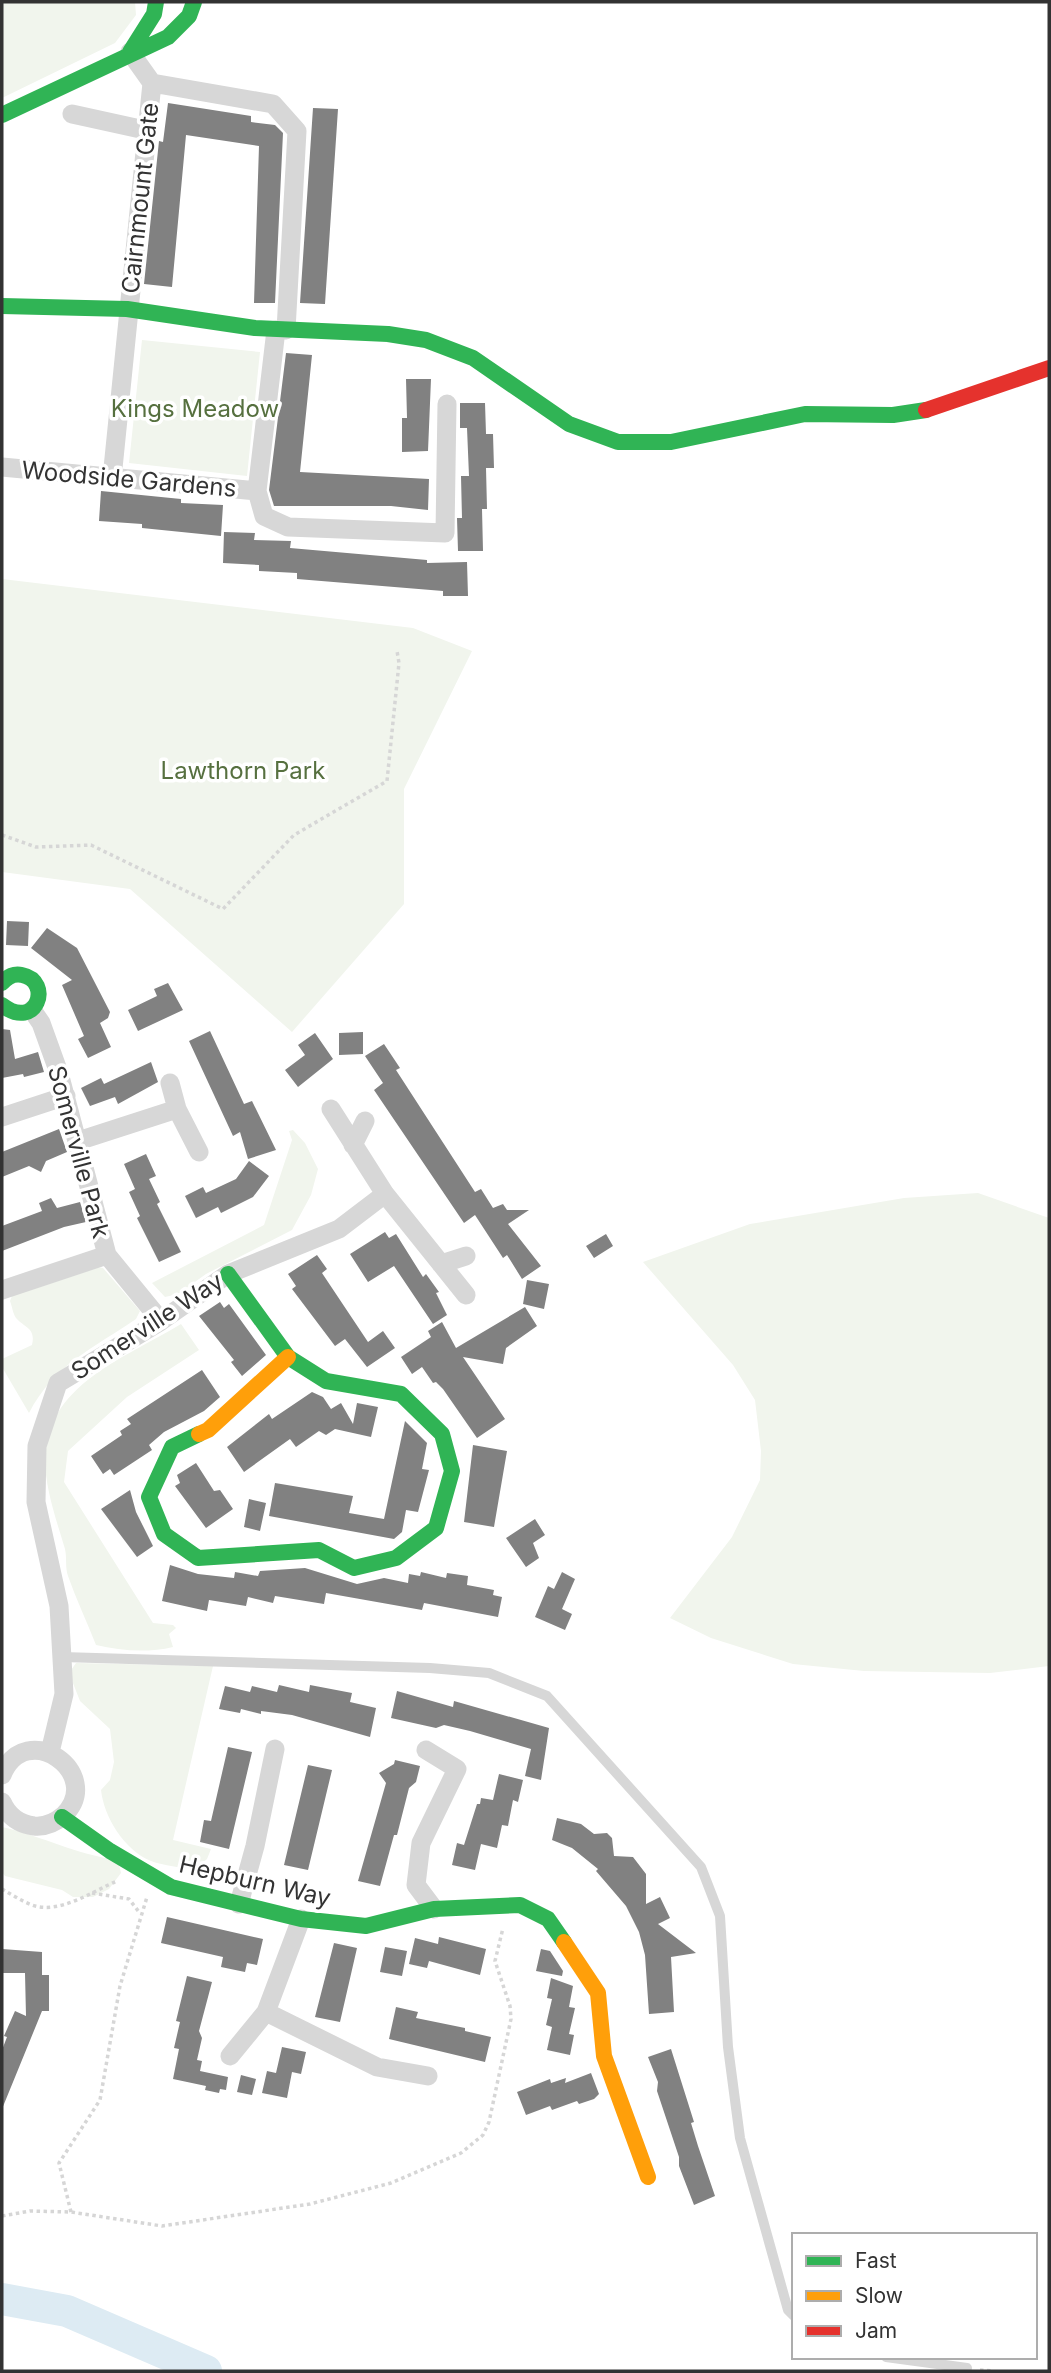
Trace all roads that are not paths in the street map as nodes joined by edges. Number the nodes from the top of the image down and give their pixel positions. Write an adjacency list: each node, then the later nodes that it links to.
1 (156, 2): 3 (street)
2 (194, 2): 3 (street)
3 (130, 52): 4 (street, Cairnmount Gate); 6 (street)
4 (152, 83): 7 (street, Cairnmount Gate); 10 (street, Woodside Gardens)
5 (72, 114): 7 (street)
6 (2, 115)
7 (145, 130): 9 (street, Cairnmount Gate)
8 (2, 306): 9 (street)
9 (130, 309): 10 (street); 14 (street, Cairnmount Gate)
10 (281, 330): 11 (street); 15 (street, Woodside Gardens)
11 (1049, 368)
12 (446, 404): 15 (street, Woodside Gardens)
13 (2, 467): 14 (street, Woodside Gardens)
14 (112, 478): 15 (street, Woodside Gardens)
15 (257, 491)
16 (2, 984): 18 (street)
17 (2, 1005): 18 (street)
18 (32, 1010): 20 (street, Somerville Park)
19 (170, 1083): 21 (street)
20 (66, 1096): 23 (street); 25 (street, Somerville Park)
21 (177, 1109): 25 (street); 27 (street)
22 (331, 1109): 26 (street)
23 (2, 1117)
24 (365, 1121): 26 (street)
25 (78, 1141): 29 (street, Somerville Park)
26 (353, 1145): 28 (street)
27 (199, 1152)
28 (385, 1194): 31 (street); 32 (street, Somerville Way)
29 (107, 1255): 33 (street); 35 (street, Somerville Park)
30 (466, 1255): 31 (street)
31 (441, 1264): 34 (street)
32 (228, 1274): 35 (street, Somerville Way); 36 (street)
33 (2, 1290)
34 (466, 1295)
35 (161, 1321): 37 (street, Somerville Way)
36 (288, 1357): 36 (street)
37 (62, 1657): 40 (street, Somerville Way); 51 (lane)
38 (275, 1749): 44 (street)
39 (426, 1750): 45 (street)
40 (50, 1752): 41 (street); 43 (street)
41 (2, 1775)
42 (2, 1802): 43 (street)
43 (62, 1817): 44 (street, Hepburn Way)
44 (239, 1904): 46 (street, Hepburn Way)
45 (434, 1909): 46 (street, Hepburn Way); 50 (street, Hepburn Way)
46 (301, 1919): 47 (street)
47 (266, 2012): 48 (street); 49 (street)
48 (230, 2056)
49 (428, 2076)
50 (648, 2177)
51 (792, 2314)
52 (901, 2359): 53 (lane)
53 (967, 2368)

